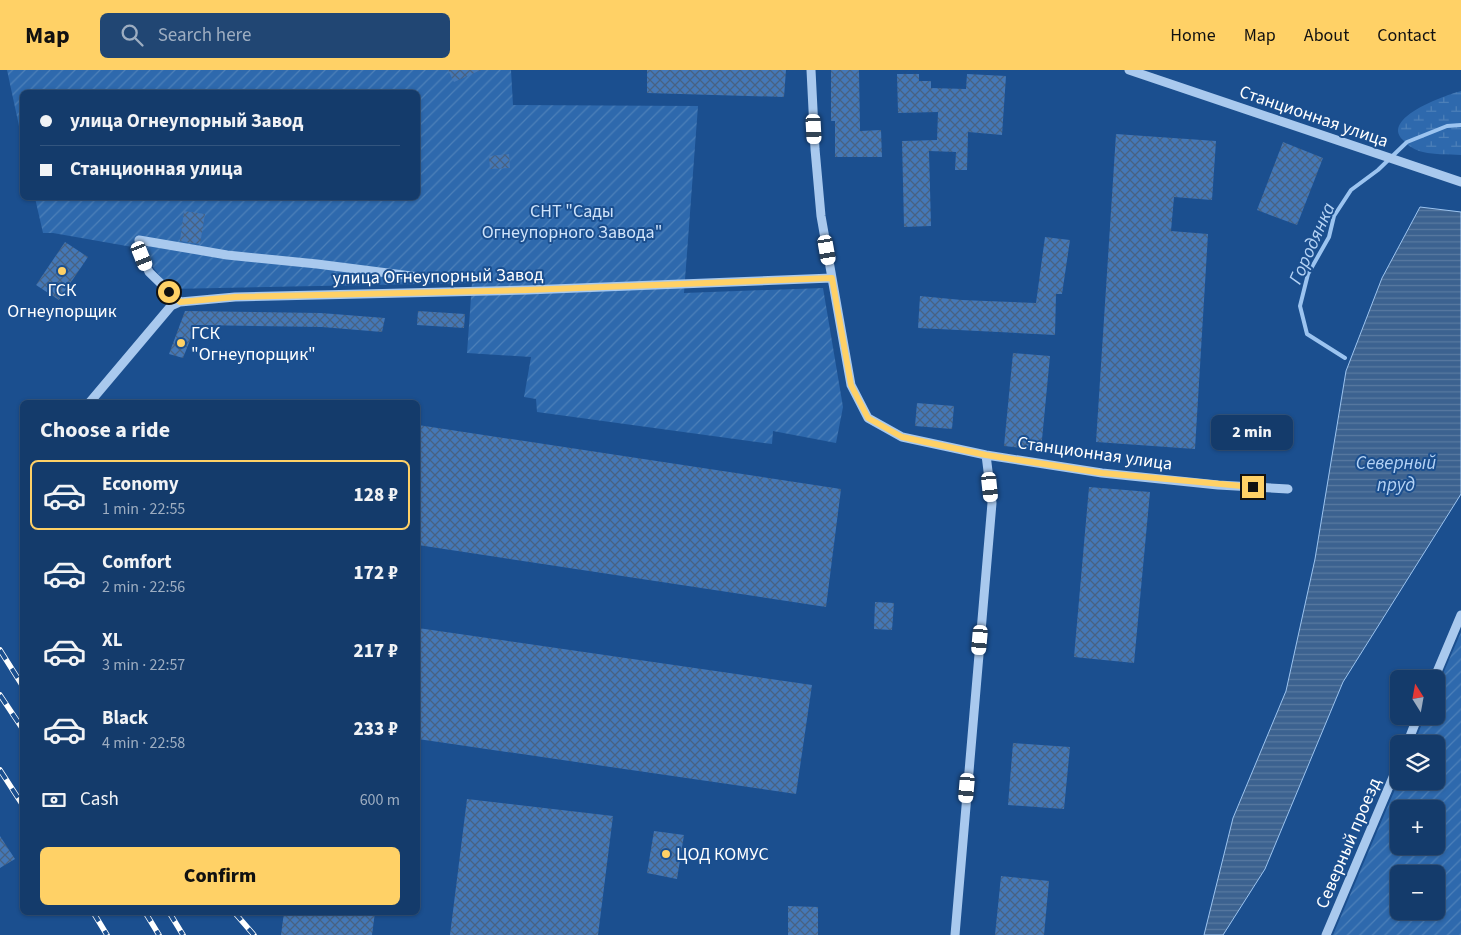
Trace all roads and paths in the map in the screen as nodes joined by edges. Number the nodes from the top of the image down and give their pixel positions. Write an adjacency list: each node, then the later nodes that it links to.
1 (811, 70): 5 (street, Станционная улица)
2 (1129, 70): 3 (street, Станционная улица)
3 (1461, 182)
4 (419, 277): 6 (street)
5 (832, 278): 6 (street, улица Огнеупорный Завод); 8 (street, Станционная улица)
6 (180, 302): 7 (street)
7 (92, 400)
8 (986, 455): 9 (street, Станционная улица); 13 (street)
9 (1288, 489)
10 (1461, 615): 11 (street)
11 (1438, 670)
12 (1390, 784): 14 (street, Северный проезд)
13 (955, 935)
14 (1326, 935)

